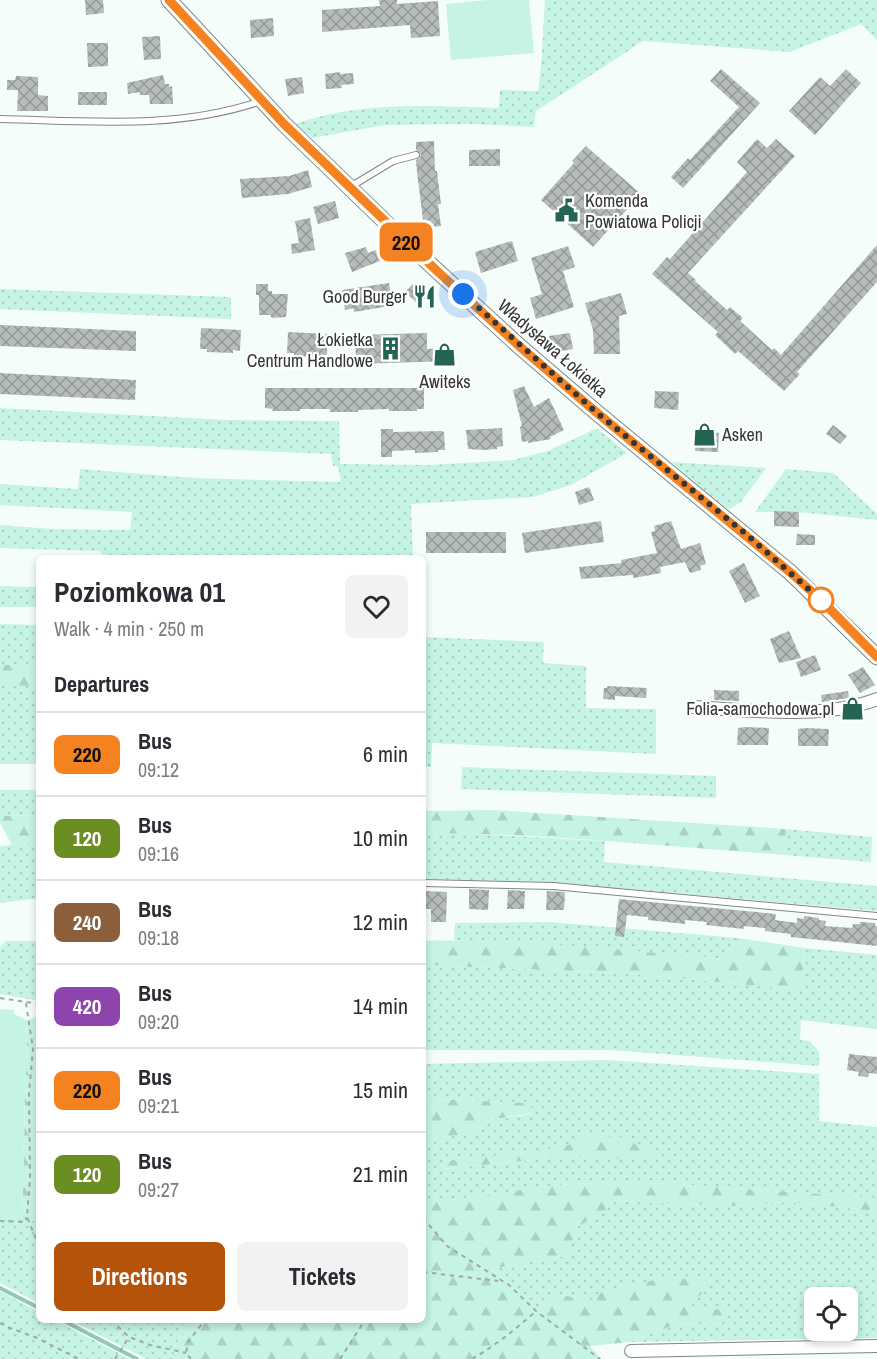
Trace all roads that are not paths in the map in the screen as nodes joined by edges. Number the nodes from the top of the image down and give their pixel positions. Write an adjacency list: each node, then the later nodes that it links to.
1 (169, 0): 2 (street, Władysława Łokietka)
2 (262, 101): 3 (lane); 5 (street, Władysława Łokietka)
3 (0, 119)
4 (416, 155): 5 (lane)
5 (349, 188): 6 (street, Władysława Łokietka)
6 (877, 657)
7 (877, 699): 8 (street)
8 (693, 707)
9 (426, 884): 10 (lane)
10 (877, 916)
11 (877, 1346): 12 (street)
12 (631, 1351)

